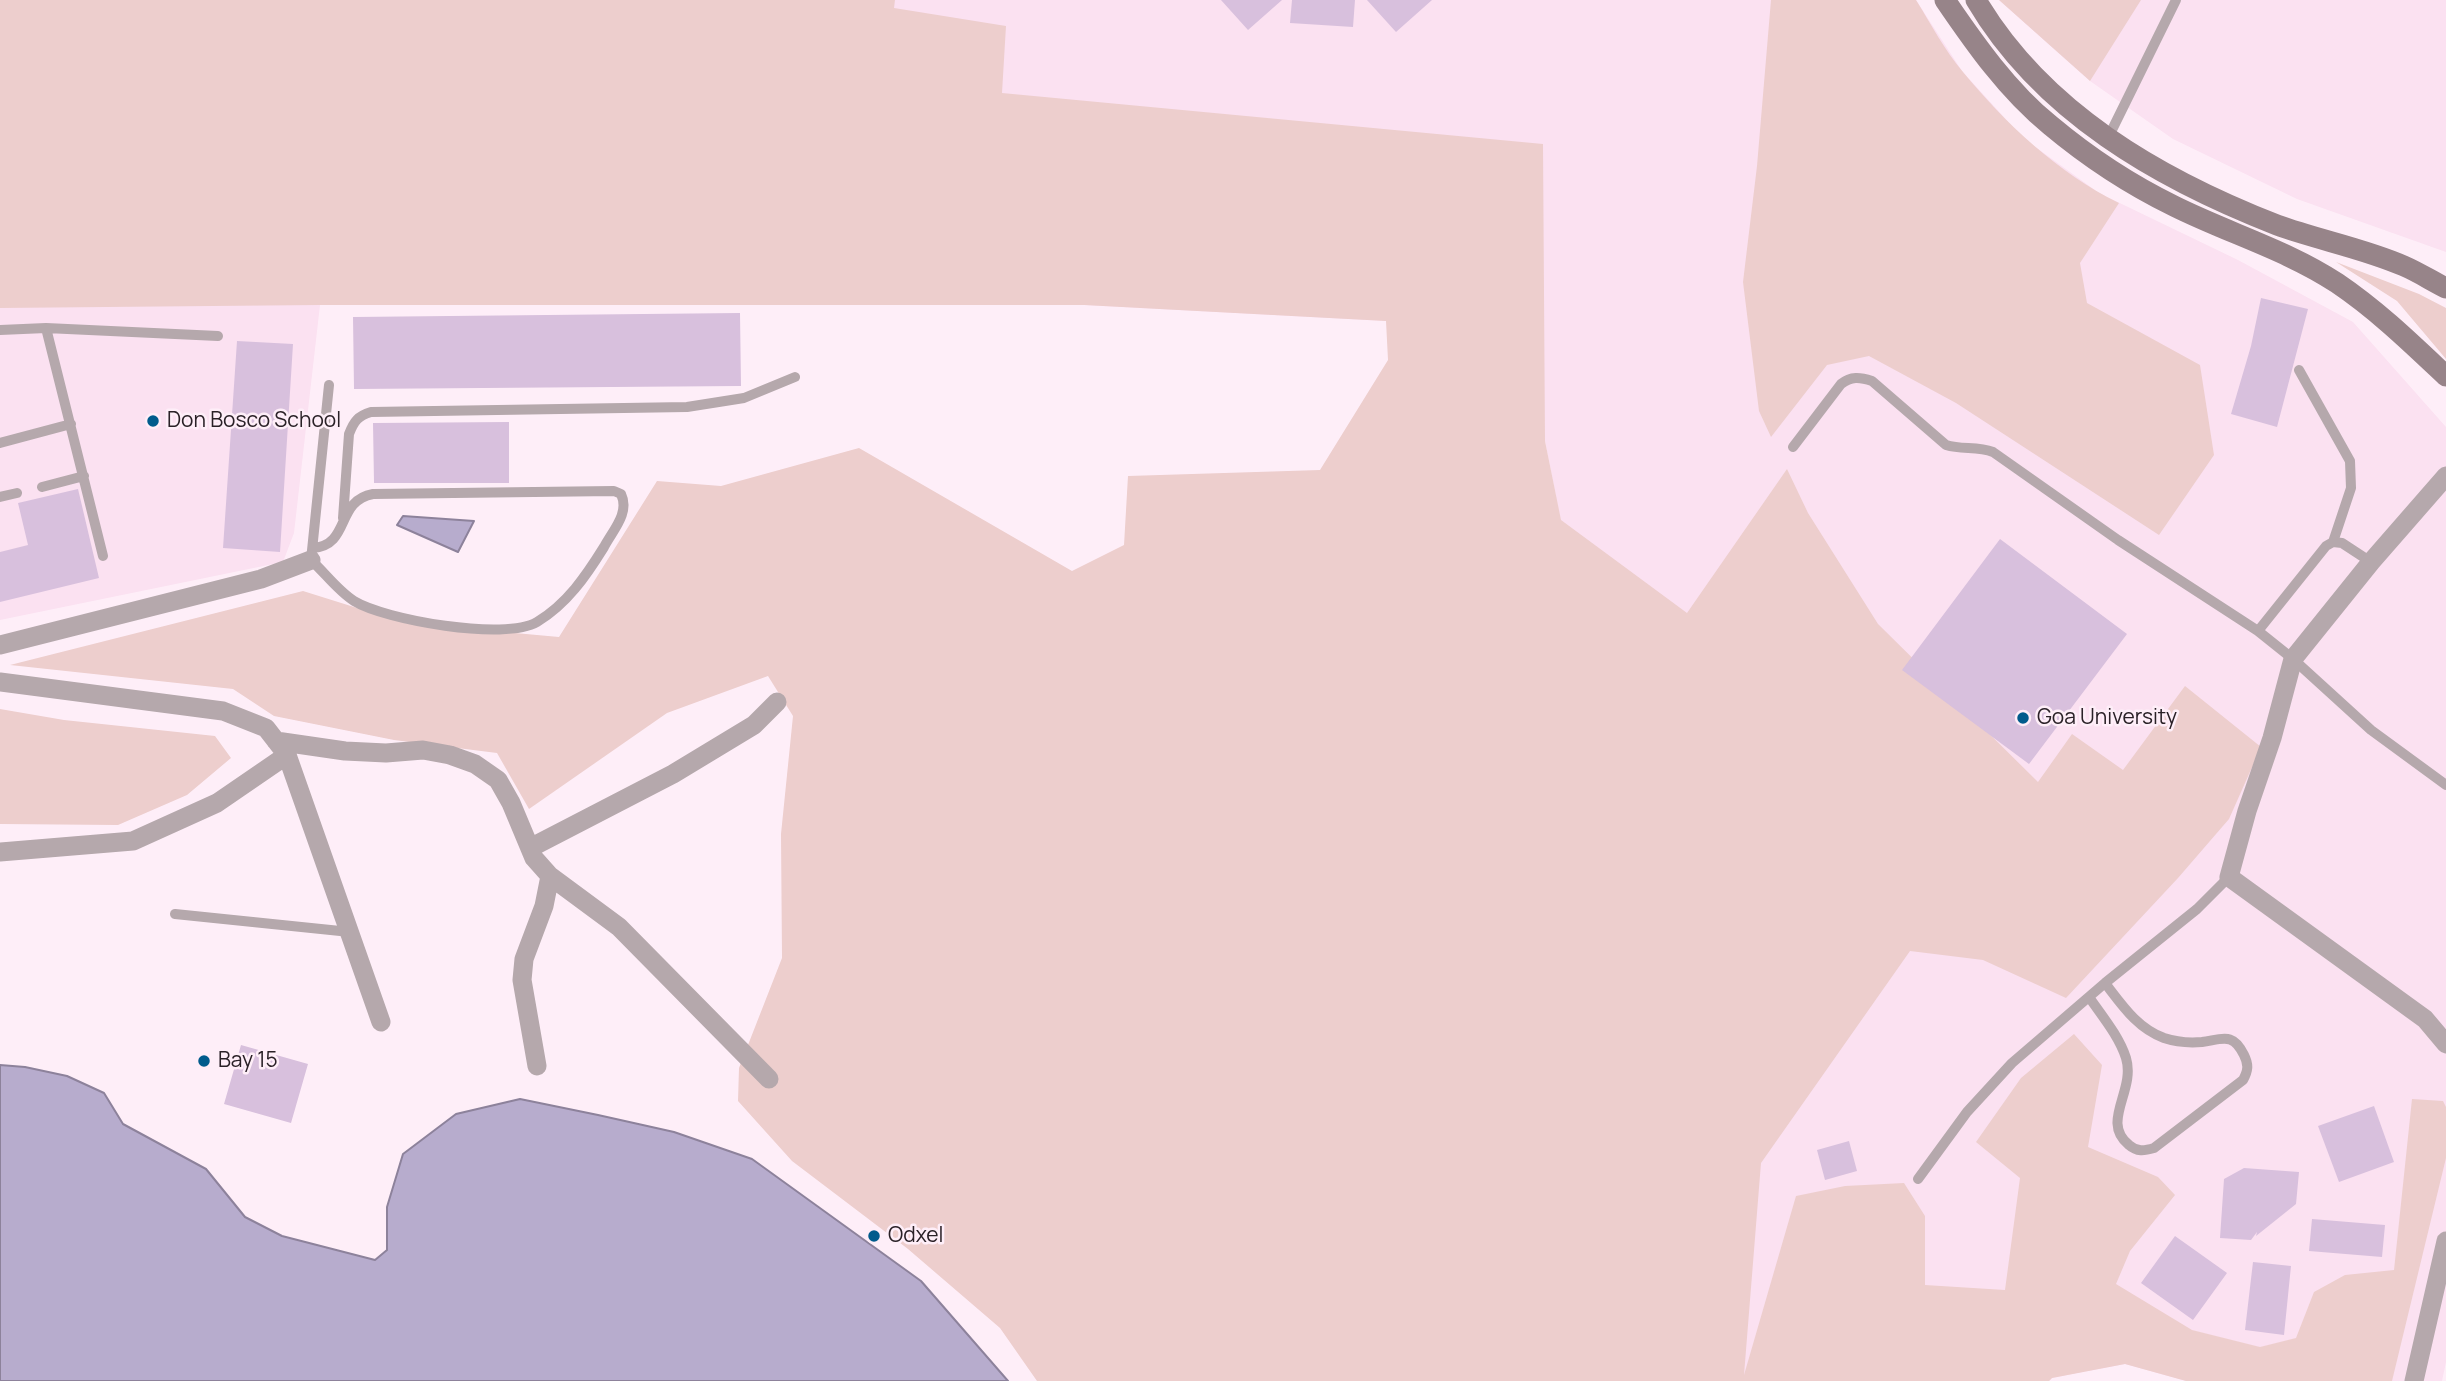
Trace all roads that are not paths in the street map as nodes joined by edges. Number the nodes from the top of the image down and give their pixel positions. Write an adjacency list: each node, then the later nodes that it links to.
1 (1945, 0): 10 (main road)
2 (1976, 0): 4 (main road)
3 (2176, 0): 4 (lane)
4 (2108, 138): 5 (main road)
5 (2446, 288)
6 (47, 328): 7 (lane); 8 (lane); 13 (lane)
7 (0, 330)
8 (218, 336)
9 (2299, 370): 22 (lane)
10 (2446, 376)
11 (795, 377): 21 (lane)
12 (329, 385): 23 (lane)
13 (71, 424): 14 (lane); 16 (lane)
14 (0, 443)
15 (1793, 447): 26 (lane)
16 (84, 476): 18 (lane); 24 (lane)
17 (2446, 476): 25 (street)
18 (43, 487)
19 (17, 493): 20 (lane)
20 (0, 497)
21 (343, 522): 23 (lane); 23 (lane)
22 (2333, 542): 25 (lane); 26 (lane)
23 (312, 554): 27 (street)
24 (103, 556)
25 (2371, 562): 28 (street)
26 (2258, 631): 28 (lane)
27 (0, 645)
28 (2293, 659): 32 (lane); 36 (street)
29 (0, 682): 31 (street)
30 (777, 702): 33 (street)
31 (281, 748): 33 (street); 34 (street); 38 (street)
32 (2446, 785)
33 (530, 848): 35 (street)
34 (0, 852)
35 (550, 876): 43 (street); 44 (street)
36 (2229, 877): 39 (lane); 42 (street)
37 (175, 914): 38 (lane)
38 (350, 932): 41 (street)
39 (2105, 983): 40 (lane); 40 (lane)
40 (2089, 997): 45 (lane)
41 (381, 1022)
42 (2446, 1044)
43 (537, 1066)
44 (769, 1079)
45 (1918, 1179)
46 (2446, 1241): 47 (street)
47 (2414, 1381)

